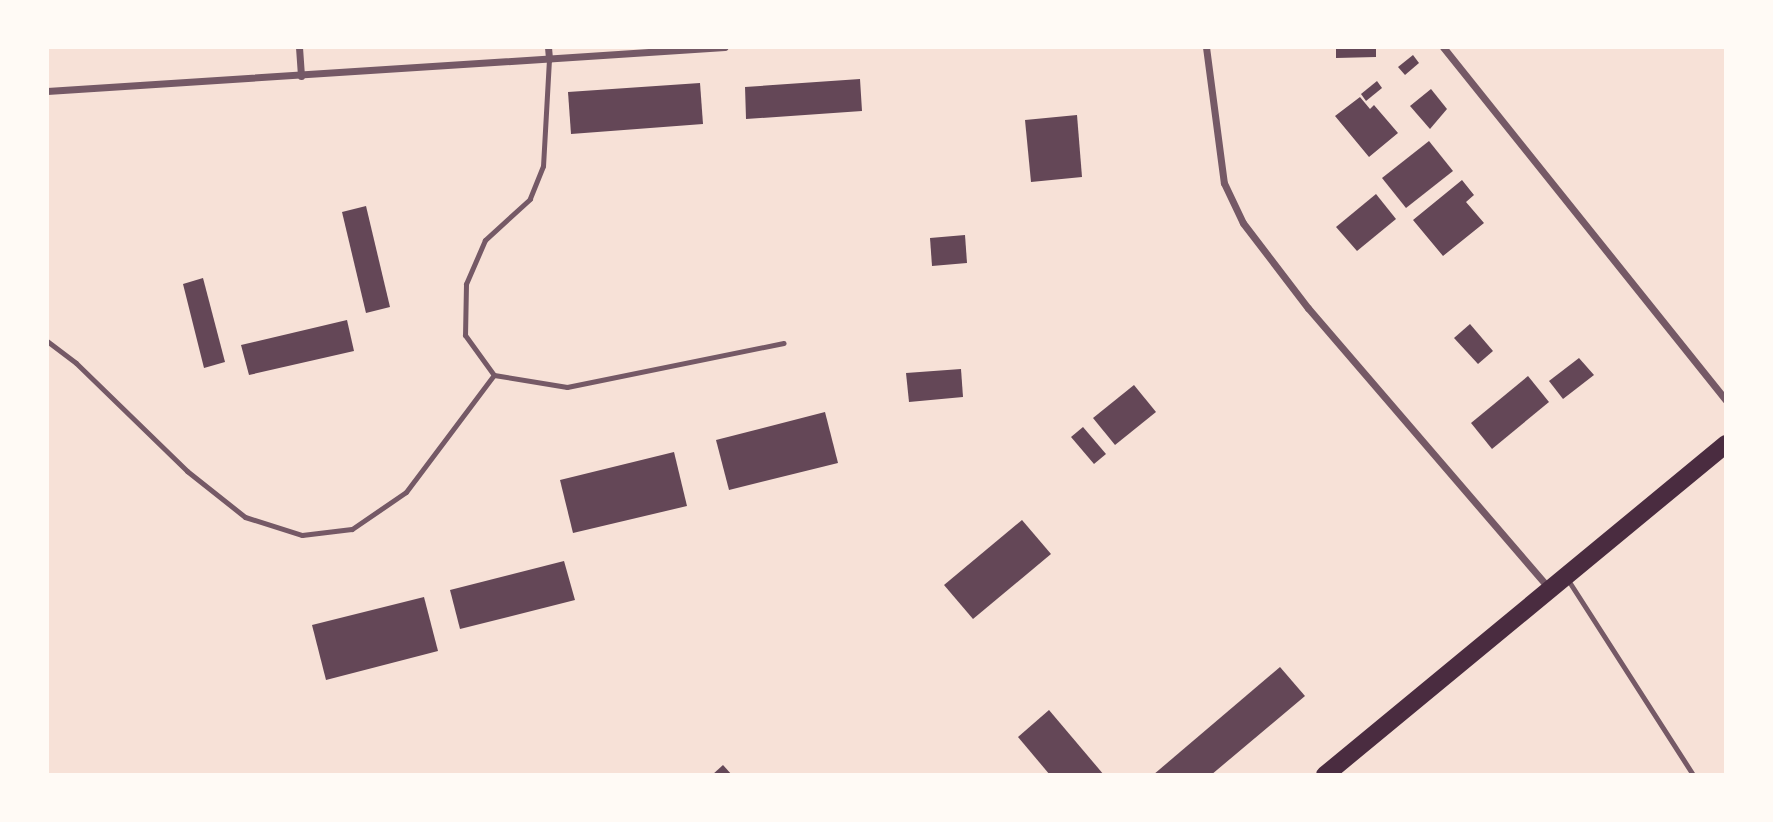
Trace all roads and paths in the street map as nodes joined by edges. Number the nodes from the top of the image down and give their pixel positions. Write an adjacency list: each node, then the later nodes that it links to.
1 (299, 47): 7 (street)
2 (548, 47): 6 (street)
3 (725, 47): 6 (street)
4 (1206, 47): 15 (street)
5 (1443, 47): 12 (street)
6 (549, 59): 7 (street); 11 (lane)
7 (301, 76): 8 (street)
8 (47, 91)
9 (47, 341): 11 (lane)
10 (784, 343): 11 (lane)
11 (494, 375)
12 (1726, 400)
13 (1726, 444): 14 (main road)
14 (1565, 575): 15 (main road); 17 (lane)
15 (1549, 589): 16 (main road)
16 (1325, 775)
17 (1693, 775)

